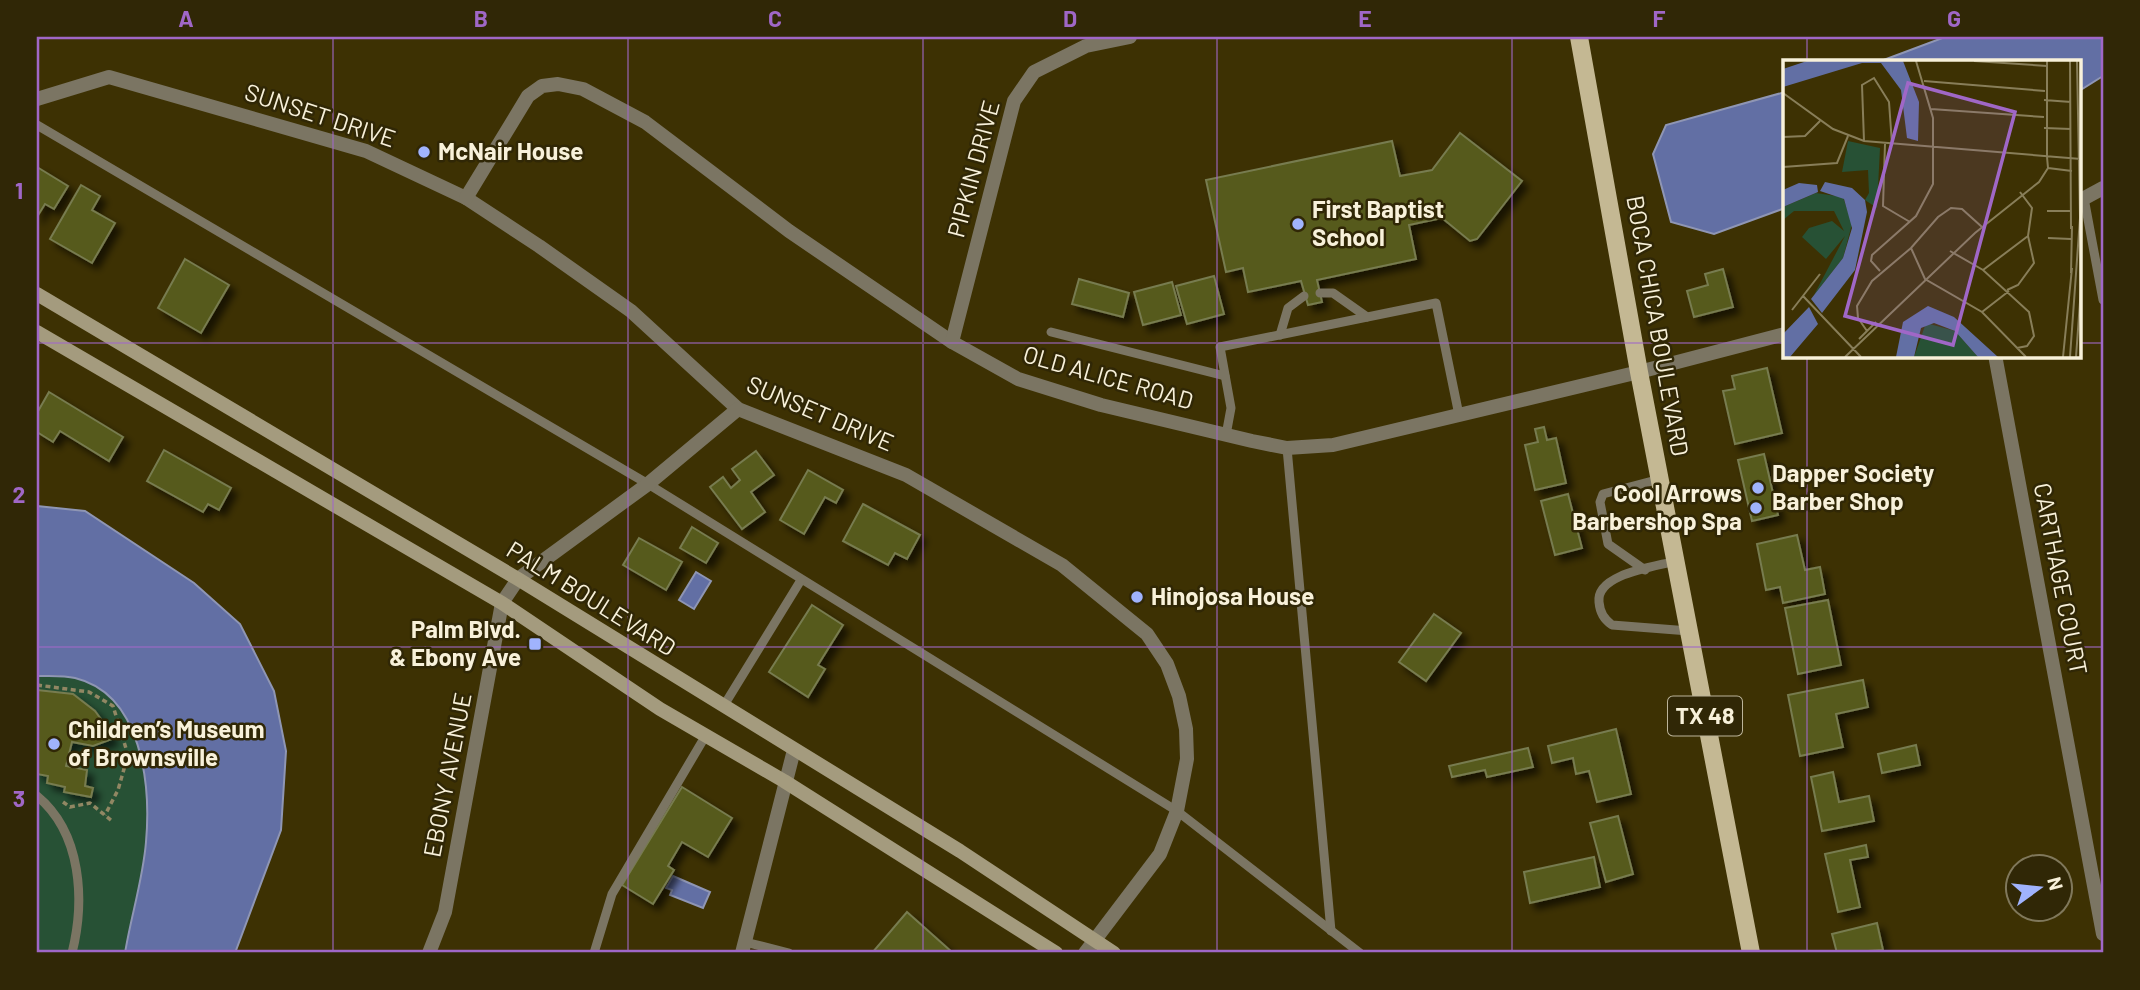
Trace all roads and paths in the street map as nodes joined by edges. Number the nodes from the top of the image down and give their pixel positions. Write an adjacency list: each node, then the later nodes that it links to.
1 (1130, 37): 17 (street, PIPKIN DRIVE)
2 (1579, 37): 19 (main road, BOCA CHICA BOULEVARD / TX 48)
3 (37, 99): 6 (street, SUNSET DRIVE)
4 (37, 125): 26 (lane)
5 (2103, 188): 7 (street)
6 (466, 198): 17 (street, OLD ALICE ROAD); 21 (street, SUNSET DRIVE)
7 (2081, 200): 11 (lane)
8 (1320, 293): 12 (lane)
9 (37, 294): 29 (main road, PALM BOULEVARD)
10 (1304, 296): 15 (lane)
11 (2103, 300)
12 (1367, 317): 15 (lane); 22 (lane)
13 (37, 332): 31 (main road, PALM BOULEVARD)
14 (1051, 332): 20 (lane)
15 (1280, 335): 20 (lane)
16 (1783, 335): 19 (street, OLD ALICE ROAD)
17 (952, 342): 23 (street, OLD ALICE ROAD)
18 (1995, 357): 44 (street, CARTHAGE COURT)
19 (1639, 372): 22 (street, OLD ALICE ROAD); 25 (main road, BOCA CHICA BOULEVARD / TX 48)
20 (1225, 376): 23 (lane)
21 (738, 409): 26 (street); 40 (street, SUNSET DRIVE)
22 (1459, 415): 24 (street, OLD ALICE ROAD)
23 (1226, 435): 24 (street, OLD ALICE ROAD)
24 (1287, 449): 43 (lane)
25 (1660, 479): 27 (main road, BOCA CHICA BOULEVARD / TX 48); 28 (lane)
26 (648, 484): 29 (street); 30 (lane)
27 (1676, 561): 28 (lane); 32 (main road, BOCA CHICA BOULEVARD / TX 48)
28 (1645, 570): 32 (lane)
29 (518, 579): 31 (street); 34 (main road, PALM BOULEVARD)
30 (801, 580): 34 (lane); 40 (lane)
31 (502, 603): 35 (main road, PALM BOULEVARD); 48 (street, EBONY AVENUE)
32 (1689, 631): 55 (main road, BOCA CHICA BOULEVARD / TX 48)
33 (37, 685): 41 (path)
34 (723, 707): 36 (main road, PALM BOULEVARD)
35 (706, 735): 37 (main road, PALM BOULEVARD); 49 (lane)
36 (794, 750): 37 (street); 45 (main road, PALM BOULEVARD)
37 (784, 781): 46 (street); 51 (main road, PALM BOULEVARD)
38 (37, 796): 47 (lane)
39 (54, 797): 41 (path)
40 (1177, 811): 43 (lane); 45 (street, SUNSET DRIVE)
41 (105, 815): 42 (path)
42 (112, 821)
43 (1331, 931): 54 (lane)
44 (2103, 934)
45 (1096, 939): 52 (street, SUNSET DRIVE); 53 (main road, PALM BOULEVARD)
46 (744, 948): 50 (lane)
47 (72, 953)
48 (429, 953)
49 (594, 953)
50 (789, 953)
51 (1056, 953)
52 (1085, 953)
53 (1114, 953)
54 (1360, 953)
55 (1751, 953)

